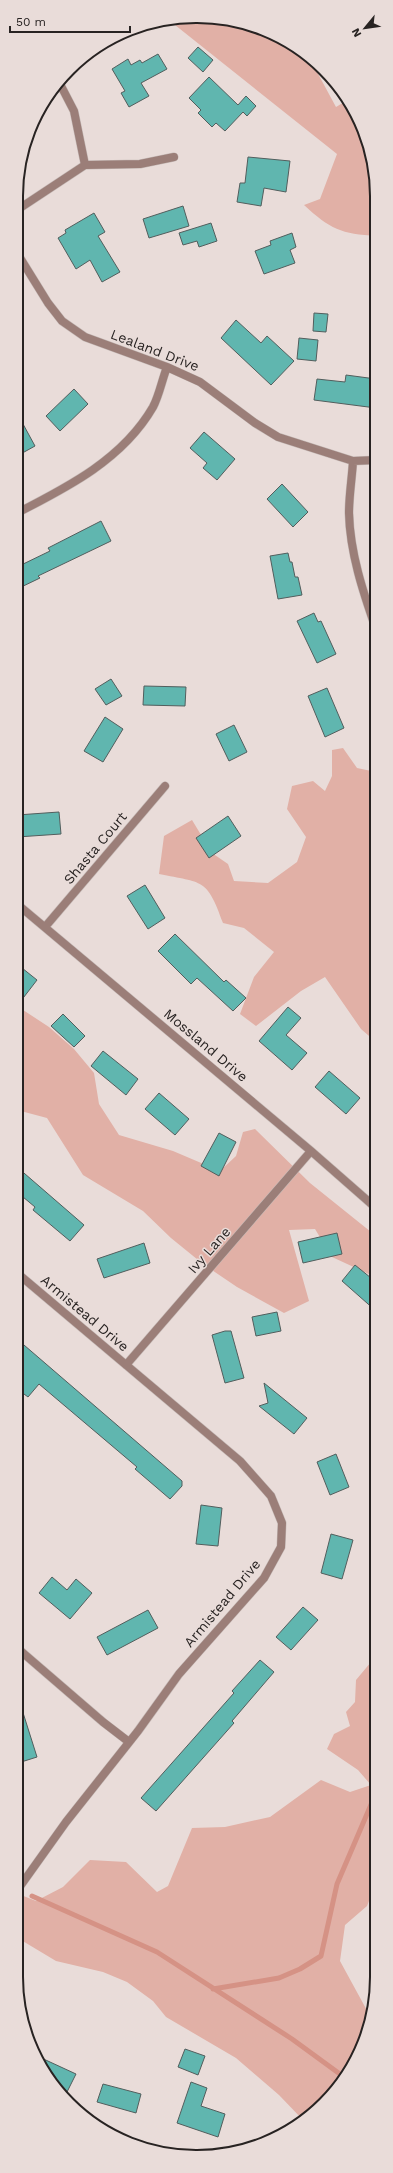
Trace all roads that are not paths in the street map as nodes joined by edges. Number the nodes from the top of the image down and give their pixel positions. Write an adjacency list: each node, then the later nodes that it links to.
1 (62, 87): 3 (street)
2 (174, 157): 3 (street)
3 (85, 165): 4 (street)
4 (23, 207)
5 (23, 261): 6 (street, Lealand Drive)
6 (166, 367): 8 (street, Lealand Drive); 9 (street)
7 (370, 460): 8 (street, Lealand Drive)
8 (354, 461): 10 (street)
9 (23, 510)
10 (370, 610)
11 (165, 786): 13 (street, Shasta Court)
12 (23, 909): 13 (street, Mossland Drive)
13 (45, 928): 14 (street, Mossland Drive)
14 (311, 1151): 15 (street, Mossland Drive); 17 (street, Ivy Lane)
15 (370, 1203)
16 (23, 1278): 17 (street, Armistead Drive)
17 (126, 1365): 19 (street, Armistead Drive)
18 (23, 1653): 19 (street)
19 (129, 1742): 20 (street, Armistead Drive)
20 (23, 1882)

